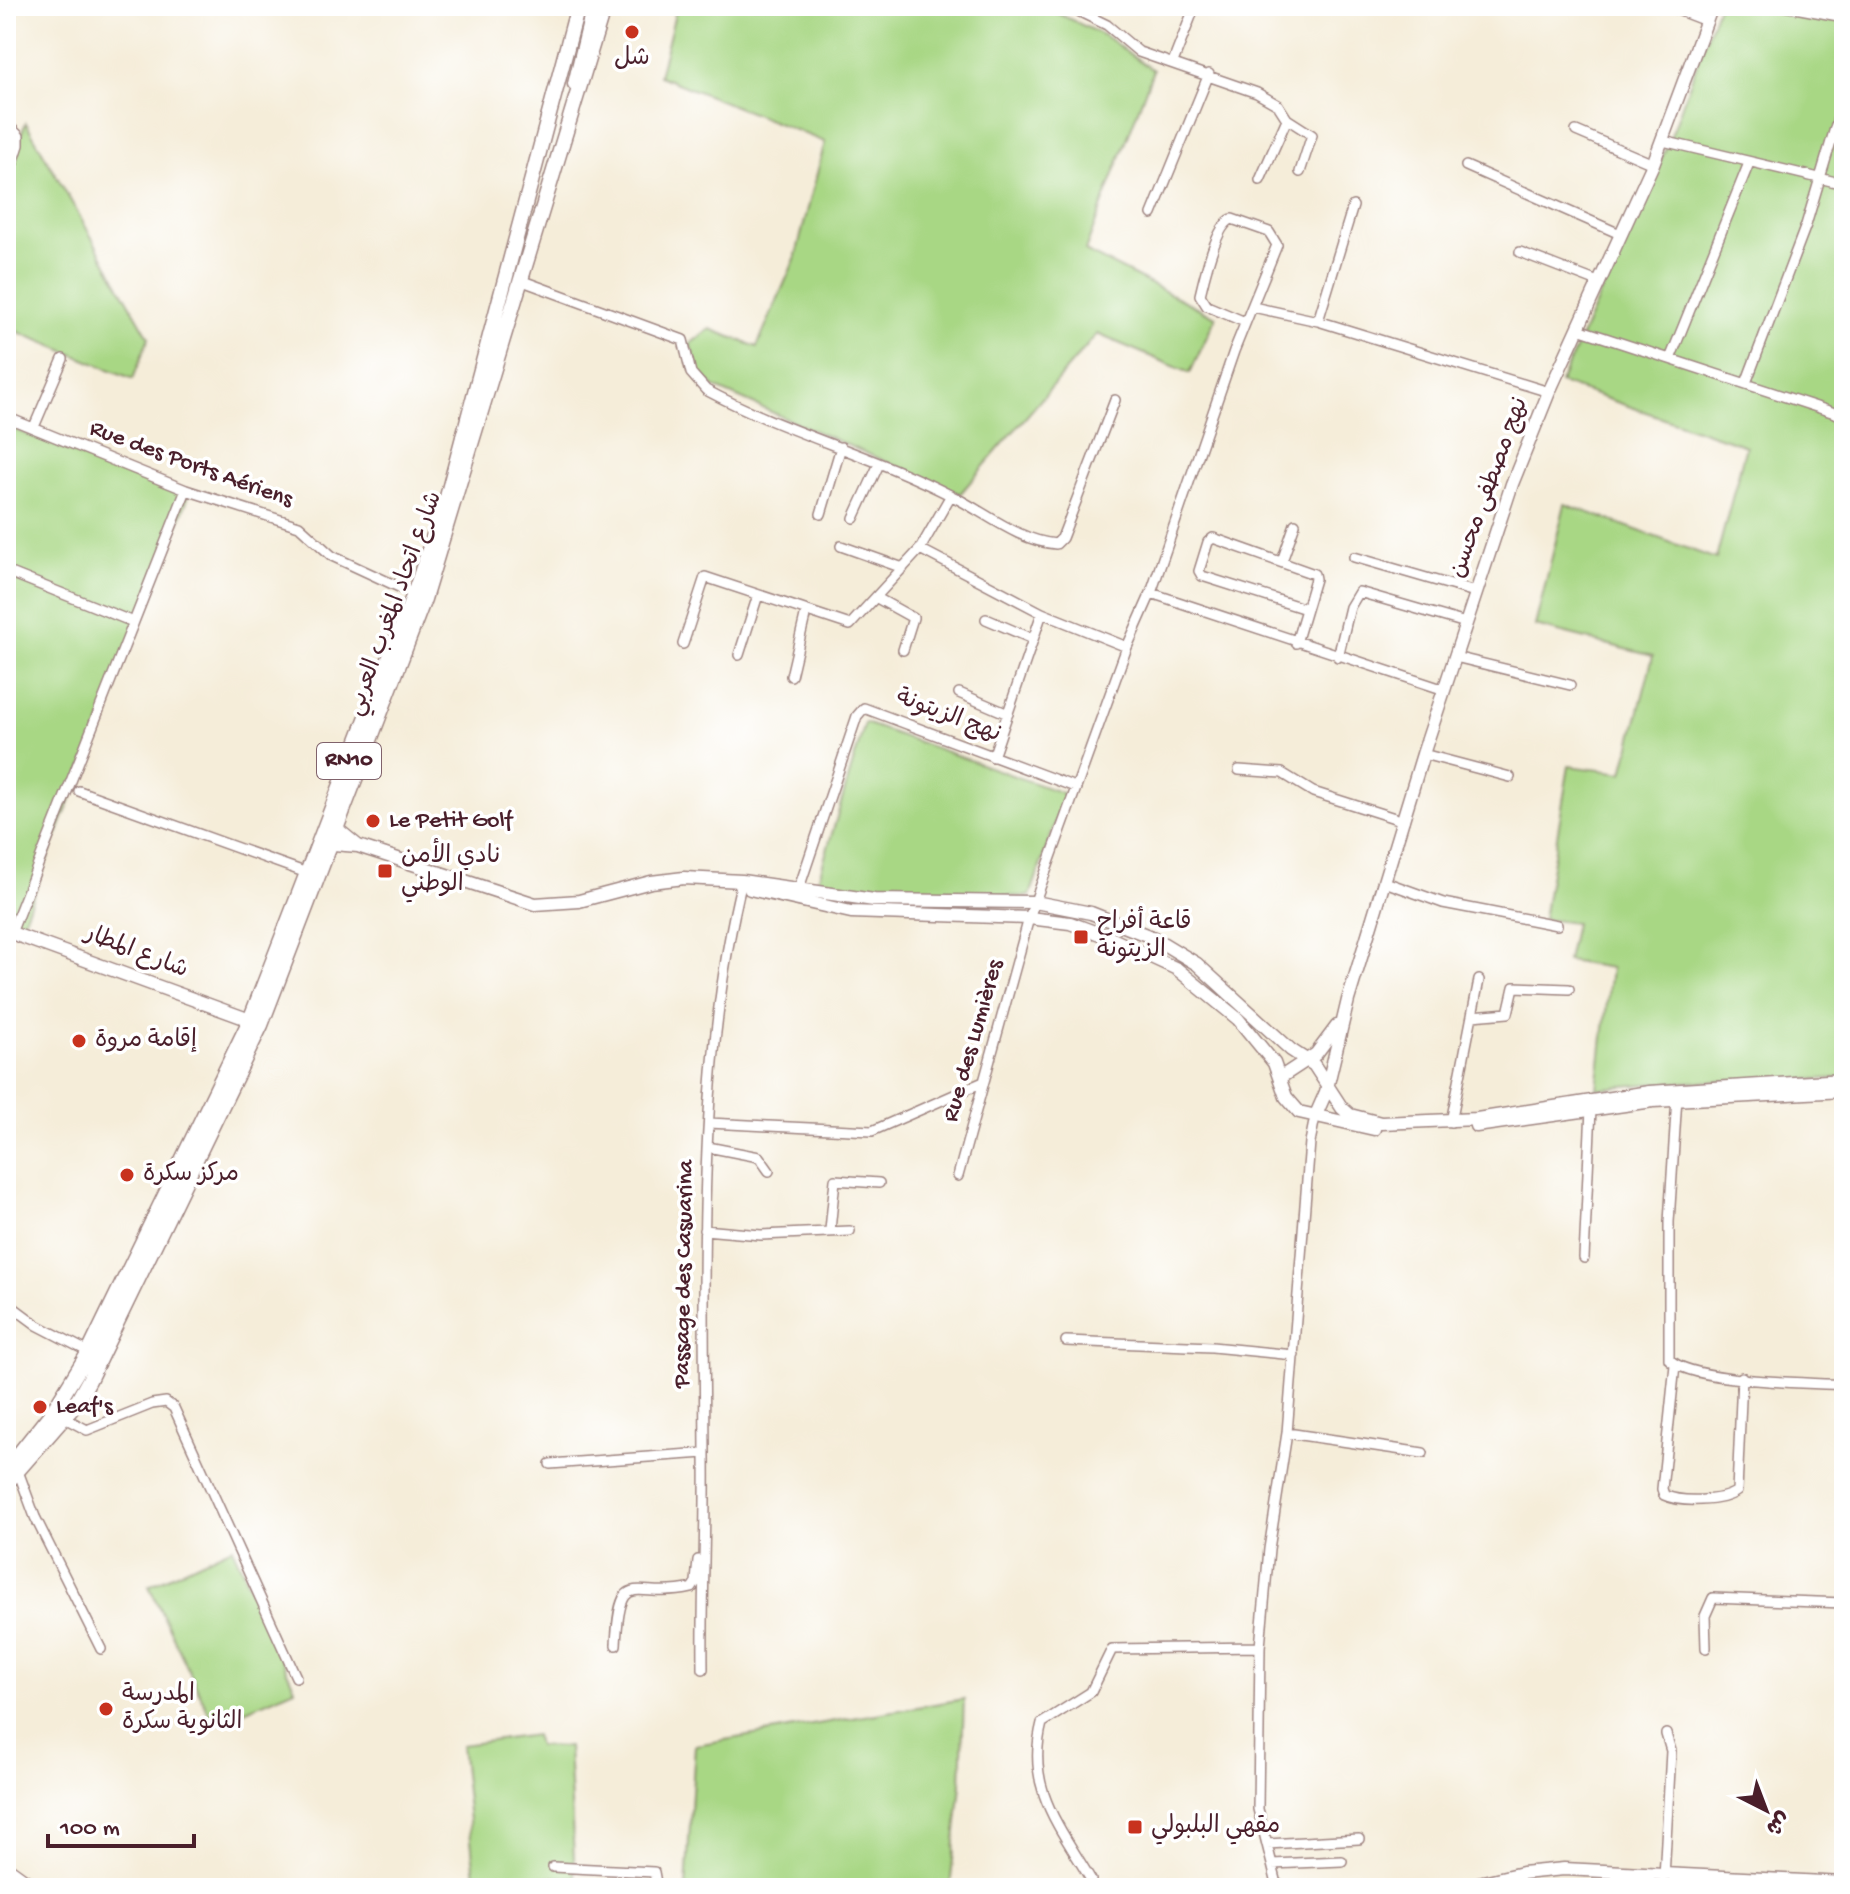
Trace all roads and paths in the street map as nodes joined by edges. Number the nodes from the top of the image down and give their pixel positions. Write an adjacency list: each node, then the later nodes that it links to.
1 (578, 6): 60 (main road, شارع اتحاد المغرب العربي / RN10)
2 (593, 6): 22 (main road)
3 (604, 6): 22 (main road, شارع اتحاد المغرب العربي / RN10)
4 (1068, 6): 11 (street)
5 (1195, 6): 11 (street)
6 (1667, 6): 10 (street)
7 (1712, 6): 10 (main road, نهج مصطفى محسن)
8 (1784, 6): 9 (street)
9 (1844, 17)
10 (1706, 21): 17 (main road, نهج مصطفى محسن)
11 (1173, 62): 12 (street)
12 (1209, 74): 14 (street); 28 (street)
13 (1844, 98): 23 (street)
14 (1287, 119): 21 (street); 24 (street)
15 (6, 123): 26 (street)
16 (1576, 131): 19 (street)
17 (1663, 141): 18 (street); 19 (main road, نهج مصطفى محسن)
18 (1749, 163): 23 (street); 38 (street)
19 (1653, 164): 29 (main road, نهج مصطفى محسن)
20 (1466, 166): 29 (street)
21 (1300, 172)
22 (552, 173): 31 (main road, شارع اتحاد المغرب العربي / RN10)
23 (1821, 179): 25 (street); 39 (street)
24 (1260, 180)
25 (1844, 184)
26 (6, 185)
27 (1353, 206): 34 (street)
28 (1152, 214)
29 (1620, 234): 32 (main road, نهج مصطفى محسن)
30 (1520, 252): 32 (street)
31 (520, 280): 45 (street); 89 (main road, شارع اتحاد المغرب العربي / RN10)
32 (1598, 282): 36 (main road, نهج مصطفى محسن)
33 (1253, 307): 34 (street); 35 (street, Rue des Lumières); 35 (street, Rue des Lumières)
34 (1318, 321): 40 (street)
35 (1245, 322): 59 (street, Rue des Lumières)
36 (1578, 329): 38 (street); 40 (main road, نهج مصطفى محسن)
37 (63, 359): 44 (street)
38 (1670, 359): 39 (street)
39 (1746, 383): 42 (street)
40 (1549, 392): 58 (main road, نهج مصطفى محسن)
41 (1115, 400): 48 (street)
42 (1844, 416)
43 (6, 417): 44 (street, Rue des Ports Aériens)
44 (34, 427): 47 (street, Rue des Ports Aériens)
45 (841, 447): 46 (street); 49 (street)
46 (879, 464): 48 (street); 50 (street)
47 (186, 490): 60 (street, Rue des Ports Aériens); 67 (street)
48 (951, 495): 53 (street)
49 (821, 514)
50 (854, 518)
51 (1295, 524): 55 (street)
52 (841, 546): 56 (street)
53 (920, 549): 56 (street); 65 (street)
54 (1354, 557): 58 (street)
55 (1282, 561): 63 (street); 63 (street)
56 (903, 568): 62 (street)
57 (6, 571): 67 (street)
58 (1475, 592): 68 (main road, نهج مصطفى محسن)
59 (1151, 593): 70 (street); 72 (street, Rue des Lumières)
60 (414, 594): 89 (main road, شارع اتحاد المغرب العربي / RN10)
61 (758, 595): 64 (street); 71 (street); 74 (street)
62 (877, 598): 64 (street); 73 (street)
63 (1306, 609): 70 (street)
64 (806, 612): 77 (street)
65 (1042, 613): 69 (street); 72 (street)
66 (986, 619): 69 (street)
67 (133, 622): 99 (street)
68 (1466, 623): 75 (street); 76 (main road, نهج مصطفى محسن)
69 (1033, 639): 81 (street)
70 (1296, 643): 75 (street)
71 (683, 644)
72 (1127, 647): 86 (street, Rue des Lumières)
73 (903, 650)
74 (739, 655)
75 (1338, 657): 79 (street)
76 (1455, 657): 78 (street); 79 (main road, نهج مصطفى محسن)
77 (791, 676)
78 (1570, 685)
79 (1445, 690): 82 (main road, نهج مصطفى محسن)
80 (959, 693): 81 (street)
81 (1008, 714): 83 (street)
82 (1423, 754): 85 (street); 88 (main road, نهج مصطفى محسن)
83 (993, 757): 86 (street, نهج الزيتونة); 95 (street, نهج الزيتونة)
84 (1239, 770): 88 (street)
85 (1510, 777)
86 (1075, 787): 96 (street, Rue des Lumières)
87 (79, 791): 92 (street)
88 (1404, 821): 93 (main road, نهج مصطفى محسن)
89 (332, 824): 90 (main road, شارع اتحاد المغرب العربي / RN10); 91 (main road)
90 (324, 844): 91 (main road); 92 (main road, شارع اتحاد المغرب العربي / RN10); 131 (main road, شارع اتحاد المغرب العربي / RN10)
91 (358, 846): 94 (main road)
92 (307, 873): 104 (main road, شارع اتحاد المغرب العربي / RN10)
93 (1385, 882): 98 (street); 102 (main road, نهج مصطفى محسن)
94 (737, 883): 95 (main road); 115 (street, Passage des Casuarina)
95 (797, 896): 96 (main road); 97 (main road)
96 (1035, 902): 97 (street, Rue des Lumières); 105 (main road)
97 (1029, 918): 106 (main road); 108 (street, Rue des Lumières)
98 (1557, 925)
99 (9, 932): 104 (main road, شارع المطار)
100 (1479, 980): 103 (street)
101 (1569, 989): 103 (street)
102 (1348, 1000): 105 (main road, نهج مصطفى محسن); 109 (main road, نهج مصطفى محسن)
103 (1472, 1016): 114 (street)
104 (250, 1020): 126 (main road, شارع اتحاد المغرب العربي / RN10)
105 (1306, 1059): 106 (main road); 109 (main road)
106 (1281, 1077): 113 (main road)
107 (1844, 1080): 111 (main road)
108 (981, 1083): 115 (street); 118 (street, Rue des Lumières)
109 (1327, 1086): 113 (main road, نهج مصطفى محسن); 114 (main road)
110 (1844, 1091): 111 (main road)
111 (1677, 1095): 112 (main road); 114 (main road); 128 (street)
112 (1591, 1109): 113 (main road); 123 (street)
113 (1315, 1117): 127 (street)
114 (1451, 1122)
115 (709, 1123): 116 (street, Passage des Casuarina)
116 (708, 1147): 117 (street); 120 (street, Passage des Casuarina)
117 (769, 1171)
118 (958, 1176)
119 (879, 1183): 121 (street)
120 (704, 1230): 121 (street); 133 (street, Passage des Casuarina)
121 (830, 1230): 122 (street)
122 (850, 1231)
123 (1584, 1258)
124 (6, 1302): 126 (street)
125 (1066, 1341): 127 (street)
126 (89, 1352): 131 (main road, شارع اتحاد المغرب العربي / RN10)
127 (1294, 1355): 132 (street)
128 (1675, 1365): 129 (street); 129 (street)
129 (1742, 1377): 130 (street)
130 (1844, 1385)
131 (58, 1415): 136 (main road, شارع اتحاد المغرب العربي / RN10); 144 (street)
132 (1287, 1433): 134 (street); 140 (street)
133 (703, 1453): 135 (street); 139 (street); 143 (street, Passage des Casuarina)
134 (1423, 1453)
135 (550, 1464)
136 (12, 1470): 137 (main road, شارع اتحاد المغرب العربي / RN10); 142 (street)
137 (6, 1484)
138 (1844, 1603): 141 (street)
139 (616, 1645)
140 (1260, 1647): 147 (street); 153 (street)
141 (1706, 1648)
142 (101, 1649)
143 (703, 1669)
144 (296, 1677)
145 (1666, 1734): 152 (street)
146 (1359, 1839): 147 (street)
147 (1267, 1844): 149 (street)
148 (1342, 1861): 149 (street)
149 (1272, 1864): 159 (street)
150 (6, 1865): 157 (street)
151 (553, 1867): 158 (street)
152 (1664, 1877): 154 (main road); 160 (main road)
153 (1091, 1880)
154 (1697, 1883): 156 (main road)
155 (1844, 1883): 156 (main road)
156 (1774, 1884)
157 (38, 1888)
158 (657, 1888)
159 (1278, 1888)
160 (1457, 1888)

